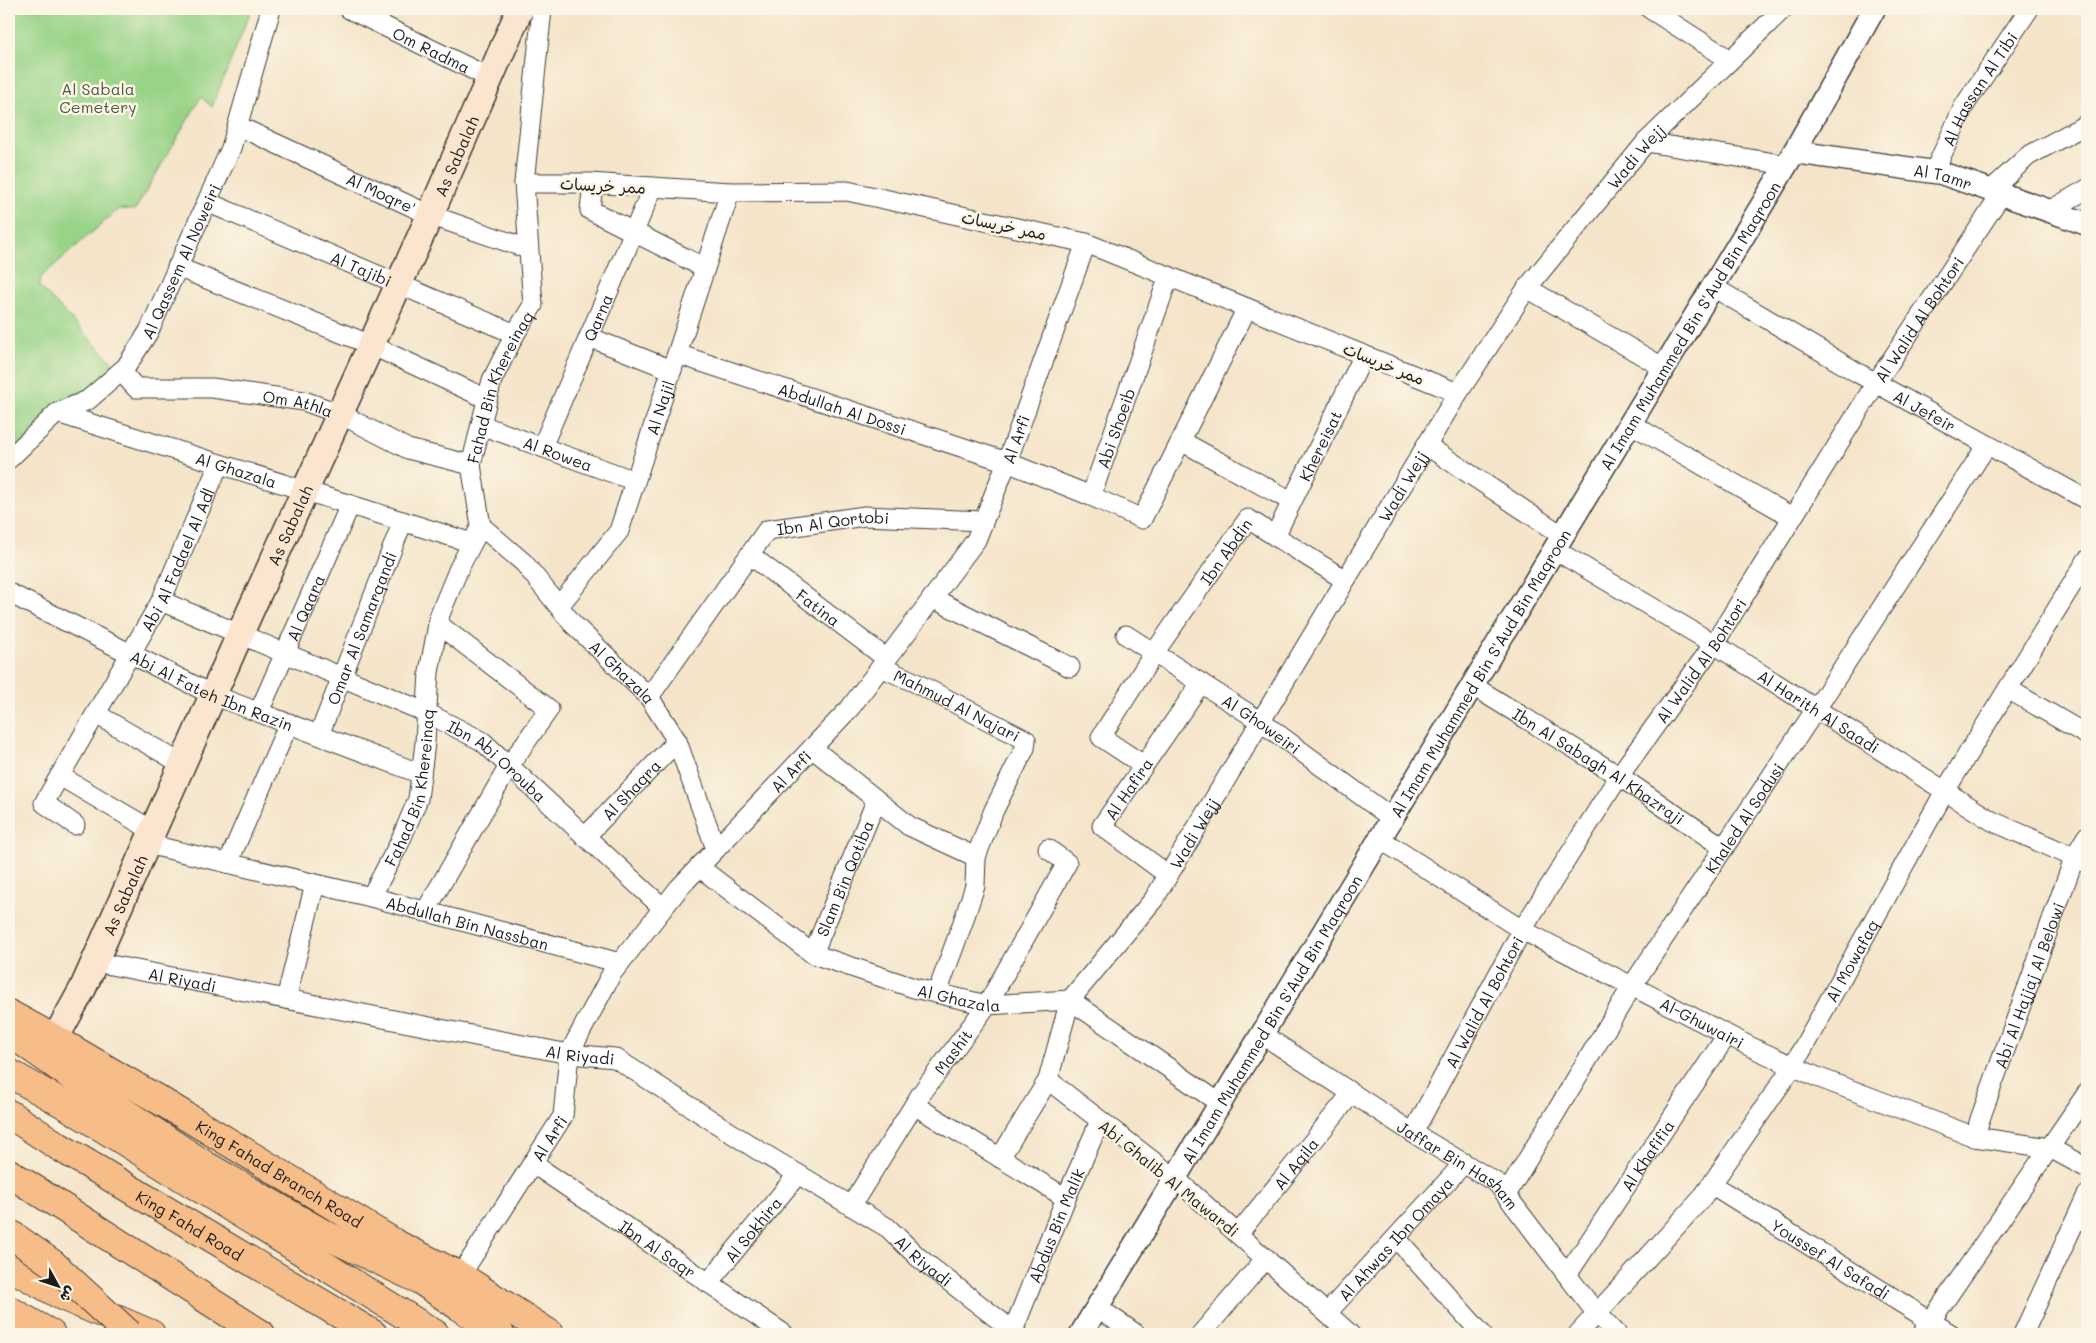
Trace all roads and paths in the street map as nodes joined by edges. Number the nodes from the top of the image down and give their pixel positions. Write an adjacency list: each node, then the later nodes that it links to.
1 (271, 9): 12 (street, Al Qassem Al Noweiri)
2 (348, 9): 10 (street, Om Radma)
3 (520, 9): 10 (main road, As Sabalah)
4 (542, 9): 16 (street, Fahad Bin Khereinaq)
5 (1650, 9): 9 (street)
6 (1782, 9): 9 (street, Wadi Wejj)
7 (1874, 9): 14 (street, Al Imam Muhammed Bin S'Aud Bin Maqroon)
8 (2028, 9): 15 (street, Al Hassan Al Tibi)
9 (1730, 60): 13 (street, Wadi Wejj)
10 (490, 78): 24 (main road, As Sabalah)
11 (2087, 124): 21 (street, Al Walid Al Bohtori)
12 (238, 126): 22 (street, Al Qassem Al Noweiri); 24 (street, Al Moqre')
13 (1646, 142): 14 (street); 34 (street, Wadi Wejj)
14 (1790, 159): 15 (street, Al Tamr); 33 (street, Al Imam Muhammed Bin S'Aud Bin Maqroon)
15 (1934, 172): 21 (street, Al Tamr)
16 (524, 183): 17 (street, ممر خريسات); 28 (street, Fahad Bin Khereinaq)
17 (593, 183): 18 (street, ممر خريسات); 26 (street)
18 (653, 187): 20 (street, ممر خريسات); 26 (street, Qarna)
19 (2087, 189): 23 (street)
20 (730, 192): 27 (street, ممر خريسات); 30 (street, Al Najil)
21 (1995, 193): 23 (street, Al Tamr); 43 (street, Al Walid Al Bohtori)
22 (207, 202): 29 (street, Al Qassem Al Noweiri); 32 (street, Al Tajibi)
23 (2049, 211): 25 (street, Al Tamr)
24 (430, 215): 28 (street, Al Moqre'); 32 (main road, As Sabalah)
25 (2087, 224)
26 (634, 232): 30 (street); 37 (street, Qarna)
27 (1086, 243): 31 (street, ممر خريسات); 55 (street, Al Arfi)
28 (528, 249): 36 (street, Fahad Bin Khereinaq)
29 (177, 267): 38 (street); 42 (street, Al Qassem Al Noweiri)
30 (705, 268): 40 (street, Al Najil)
31 (1169, 276): 35 (street, ممر خريسات); 60 (street, Abi Shoeib)
32 (398, 285): 36 (street, Al Tajibi); 38 (main road, As Sabalah)
33 (1713, 287): 41 (street, Al Imam Muhammed Bin S'Aud Bin Maqroon); 43 (street, Al Jefeir)
34 (1527, 288): 41 (street); 44 (street, Wadi Wejj)
35 (1247, 308): 39 (street, ممر خريسات); 50 (street)
36 (515, 334): 45 (street, Fahad Bin Khereinaq)
37 (589, 337): 40 (street, Abdullah Al Dossi); 53 (street, Qarna)
38 (371, 345): 45 (street); 47 (main road, As Sabalah)
39 (1364, 355): 44 (street, ممر خريسات); 62 (street, Khereisat)
40 (675, 362): 55 (street, Abdullah Al Dossi); 58 (street, Al Najil)
41 (1664, 368): 48 (street, Al Imam Muhammed Bin S'Aud Bin Maqroon)
42 (121, 371): 46 (street, Al Qassem Al Noweiri); 47 (street, Om Athla)
43 (1876, 383): 52 (street, Al Jefeir); 64 (street, Al Walid Al Bohtori)
44 (1458, 393): 51 (street, Wadi Wejj)
45 (487, 399): 49 (street, Fahad Bin Khereinaq)
46 (58, 413): 54 (street, Al Qassem Al Noweiri); 56 (street, Al Ghazala)
47 (340, 414): 57 (street, Om Athla); 59 (main road, As Sabalah)
48 (1630, 424): 64 (street); 69 (street, Al Imam Muhammed Bin S'Aud Bin Maqroon)
49 (481, 426): 53 (street, Al Rowea); 57 (street, Fahad Bin Khereinaq)
50 (1181, 441): 60 (street); 62 (street)
51 (1426, 445): 69 (street, Al Harith Al Saadi); 72 (street, Wadi Wejj)
52 (1987, 445): 61 (street, Al Jefeir); 92 (street, Khaled Al Sodusi)
53 (542, 447): 58 (street, Al Rowea)
54 (9, 458)
55 (1007, 462): 60 (street); 66 (street, Al Arfi)
56 (219, 464): 59 (street, Al Ghazala); 75 (street, Abi Al Fadael Al Adl)
57 (471, 465): 67 (street, Fahad Bin Khereinaq)
58 (635, 481): 76 (street, Al Najil)
59 (305, 490): 63 (street, Al Ghazala); 78 (main road, As Sabalah)
60 (1091, 496)
61 (2087, 500)
62 (1292, 501): 68 (street, Khereisat)
63 (350, 505): 65 (street, Al Ghazala); 83 (street, Al Qaara)
64 (1792, 517): 80 (street, Al Walid Al Bohtori)
65 (404, 521): 67 (street, Al Ghazala); 86 (street, Omar Al Samarqandi)
66 (983, 521): 70 (street, Ibn Al Qortobi); 74 (street, Al Arfi)
67 (477, 535): 76 (street, Al Ghazala); 77 (street, Fahad Bin Khereinaq)
68 (1275, 536): 72 (street, Ibn Abdin); 81 (street, Ibn Abdin)
69 (1559, 543): 80 (street, Al Harith Al Saadi); 88 (street, Al Imam Muhammed Bin S'Aud Bin Maqroon)
70 (750, 555): 84 (street, Fatina); 91 (street, Ibn Al Qortobi)
71 (2087, 560): 89 (street, Al Mowafaq)
72 (1345, 580): 96 (street, Wadi Wejj)
73 (9, 593): 82 (street, Abi Al Fateh Ibn Razin)
74 (932, 598): 84 (street, Al Arfi); 85 (street)
75 (161, 601): 78 (street, Ibn Abi Orouba); 82 (street, Abi Al Fadael Al Adl)
76 (559, 606): 91 (street, Al Ghazala)
77 (438, 624): 94 (street, Fahad Bin Khereinaq); 104 (street)
78 (239, 635): 83 (street, Ibn Abi Orouba); 90 (main road, As Sabalah)
79 (1126, 635): 81 (street, Al Ghoweiri)
80 (1714, 644): 92 (street, Al Harith Al Saadi); 107 (street, Al Walid Al Bohtori)
81 (1154, 653): 87 (street, Al Ghoweiri); 103 (street)
82 (131, 654): 90 (street, Abi Al Fateh Ibn Razin); 95 (street, Abi Al Fadael Al Adl)
83 (284, 654): 86 (street, Ibn Abi Orouba); 93 (street, Al Qaara)
84 (884, 663): 101 (street, Al Arfi); 119 (street, Mahmud Al Najari)
85 (1070, 667)
86 (342, 678): 94 (street, Ibn Abi Orouba); 98 (street, Omar Al Samarqandi)
87 (1201, 683): 96 (street, Al Ghoweiri); 103 (street, Al Hafira)
88 (1473, 686): 107 (street, Ibn Al Sabagh Al Khazraji); 110 (street, Al Imam Muhammed Bin S'Aud Bin Maqroon)
89 (2008, 689): 99 (street); 108 (street, Al Mowafaq)
90 (213, 695): 93 (street, Abi Al Fateh Ibn Razin); 102 (main road, As Sabalah)
91 (649, 697): 100 (street, Al Ghazala)
92 (1816, 709): 108 (street, Al Harith Al Saadi); 117 (street, Khaled Al Sodusi)
93 (259, 712): 97 (street, Abi Al Fateh Ibn Razin)
94 (427, 713): 104 (street, Ibn Abi Orouba); 105 (street, Fahad Bin Khereinaq)
95 (96, 714): 102 (street); 106 (street, Abi Al Fadael Al Adl)
96 (1260, 721): 110 (street, Al Ghoweiri); 123 (street, Wadi Wejj)
97 (289, 724): 98 (street, Abi Al Fateh Ibn Razin); 121 (street)
98 (319, 735): 105 (street, Abi Al Fateh Ibn Razin)
99 (2087, 735)
100 (677, 741): 114 (street, Al Shaqra); 118 (street, Al Ghazala)
101 (812, 748): 109 (street); 118 (street, Al Arfi)
102 (182, 764): 113 (main road, As Sabalah)
103 (1143, 765): 123 (street, Al Hafira)
104 (509, 766): 114 (street, Ibn Abi Orouba); 127 (street)
105 (421, 774): 125 (street, Fahad Bin Khereinaq)
106 (60, 776): 111 (street, Abi Al Fadael Al Adl); 113 (street, Abdullah Bin Nassban)
107 (1619, 776): 117 (street, Ibn Al Sabagh Al Khazraji); 128 (street, Al Walid Al Bohtori)
108 (1945, 791): 120 (street, Al Harith Al Saadi); 143 (street, Al Mowafaq)
109 (876, 800): 119 (street); 129 (street, Slam Bin Qotiba)
110 (1393, 819): 115 (street, Al Imam Muhammed Bin S'Aud Bin Maqroon)
111 (75, 825)
112 (2087, 836): 120 (street, Abi Al Hajjaj Al Belowi)
113 (150, 837): 121 (street, Abdullah Bin Nassban); 130 (main road, As Sabalah)
114 (585, 837): 126 (street, Ibn Abi Orouba)
115 (1380, 840): 128 (street, Al-Ghuwairi); 140 (street, Al Imam Muhammed Bin S'Aud Bin Maqroon)
116 (1048, 848): 136 (street, Mashit)
117 (1724, 848): 132 (street, Khaled Al Sodusi)
118 (716, 849): 122 (street, Al Arfi)
119 (976, 857): 133 (street, Mahmud Al Najari)
120 (2081, 859): 153 (street, Abi Al Hajjaj Al Belowi)
121 (228, 863): 124 (street, Abdullah Bin Nassban)
122 (699, 867): 126 (street, Al Arfi); 129 (street, Al Ghazala)
123 (1168, 875): 135 (street, Wadi Wejj)
124 (315, 884): 125 (street, Abdullah Bin Nassban); 134 (street)
125 (371, 897): 127 (street, Abdullah Bin Nassban)
126 (663, 908): 131 (street, Al Arfi)
127 (425, 912): 131 (street, Abdullah Bin Nassban)
128 (1522, 930): 132 (street, Al-Ghuwairi); 152 (street, Al Walid Al Bohtori)
129 (813, 954): 133 (street, Al Ghazala)
130 (94, 962): 134 (street, Al Riyadi); 141 (main road, As Sabalah)
131 (620, 963): 142 (street, Al Arfi)
132 (1632, 986): 139 (street, Al-Ghuwairi); 163 (street, Khaled Al Sodusi)
133 (937, 993): 136 (street, Al Ghazala)
134 (286, 999): 142 (street, Al Riyadi)
135 (1070, 1000): 136 (street, Al Ghazala); 145 (street); 148 (street)
136 (986, 1005): 149 (street, Mashit)
137 (9, 1014): 141 (main road, King Fahad Branch Road)
138 (9, 1032): 187 (main road)
139 (1726, 1034): 143 (street, Al-Ghuwairi); 172 (street, Al Khafifia)
140 (1263, 1035): 146 (street, Jaffar Bin Hasham); 148 (street, Al Imam Muhammed Bin S'Aud Bin Maqroon)
141 (56, 1039): 173 (main road, King Fahad Branch Road)
142 (569, 1054): 156 (street, Al Arfi); 160 (street, Al Riyadi)
143 (1793, 1066): 153 (street, Al-Ghuwairi); 162 (street, Al Mowafaq)
144 (9, 1073): 186 (main road)
145 (1048, 1080): 151 (street, Abi Ghalib Al Mawardi); 155 (street)
146 (1352, 1093): 152 (street, Jaffar Bin Hasham); 168 (street, Al Aqila)
147 (2087, 1093): 154 (street)
148 (1221, 1104): 161 (street, Al Imam Muhammed Bin S'Aud Bin Maqroon)
149 (914, 1105): 155 (street); 166 (street, Mashit)
150 (9, 1114): 185 (main road, King Fahd Road)
151 (1100, 1121): 161 (street, Abi Ghalib Al Mawardi); 165 (street, Abdus Bin Malik)
152 (1413, 1133): 157 (street, Jaffar Bin Hasham)
153 (1975, 1136): 154 (street, Al-Ghuwairi)
154 (2050, 1148): 158 (street, Al-Ghuwairi); 179 (street)
155 (1000, 1158): 165 (street)
156 (532, 1163): 173 (street, Al Arfi); 174 (street, Ibn Al Saqr)
157 (1464, 1164): 163 (street, Jaffar Bin Hasham); 169 (street, Al Ahwas Ibn Omaya)
158 (2087, 1168)
159 (9, 1173): 184 (main road)
160 (798, 1174): 166 (street, Al Riyadi); 174 (street, Al Sokhira)
161 (1176, 1179): 168 (street, Abi Ghalib Al Mawardi); 175 (street, Al Imam Muhammed Bin S'Aud Bin Maqroon)
162 (1711, 1184): 178 (street, Al Mowafaq); 179 (street, Youssef Al Safadi)
163 (1506, 1195): 172 (street, Jaffar Bin Hasham)
164 (2087, 1195): 198 (street)
165 (1066, 1198): 180 (street, Abdus Bin Malik)
166 (851, 1206): 180 (street, Al Riyadi)
167 (9, 1233): 182 (main road, bridge)
168 (1238, 1234): 170 (street, Abi Ghalib Al Mawardi)
169 (1396, 1238): 177 (street, Al Ahwas Ibn Omaya); 194 (street)
170 (1266, 1258): 177 (street, Abi Ghalib Al Mawardi); 192 (street)
171 (9, 1266): 183 (main road)
172 (1566, 1275): 178 (street, Jaffar Bin Hasham)
173 (460, 1276): 188 (main road, King Fahad Branch Road)
174 (708, 1283): 189 (street, Ibn Al Saqr)
175 (1097, 1307): 190 (street, Al Imam Muhammed Bin S'Aud Bin Maqroon); 191 (street)
176 (9, 1310): 181 (main road)
177 (1327, 1313): 193 (street, Abi Ghalib Al Mawardi)
178 (1598, 1314): 195 (street, Al Mowafaq); 196 (street, Jaffar Bin Hasham)
179 (1926, 1328): 197 (street, Youssef Al Safadi)
180 (1015, 1333)
181 (51, 1334)
182 (128, 1334)
183 (151, 1334)
184 (261, 1334)
185 (373, 1334)
186 (434, 1334)
187 (500, 1334)
188 (550, 1334)
189 (784, 1334)
190 (1081, 1334)
191 (1136, 1334)
192 (1201, 1334)
193 (1350, 1334)
194 (1482, 1334)
195 (1578, 1334)
196 (1617, 1334)
197 (1951, 1334)
198 (2023, 1334)

